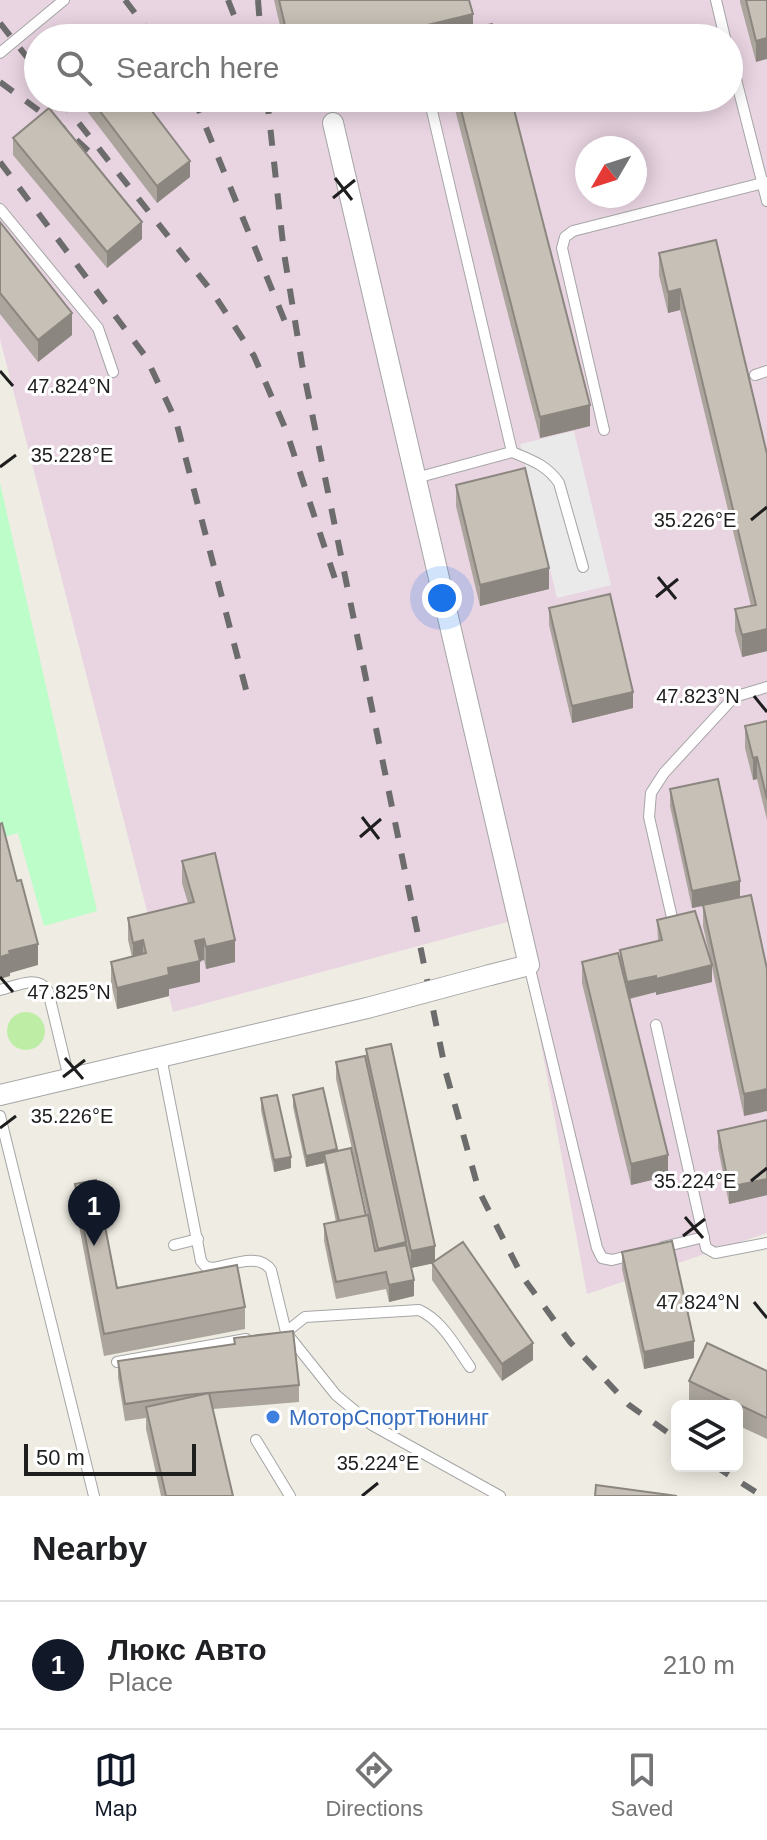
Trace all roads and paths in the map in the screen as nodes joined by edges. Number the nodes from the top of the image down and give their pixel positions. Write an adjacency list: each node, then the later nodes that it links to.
1 (64, 0): 3 (lane)
2 (716, 0): 4 (lane)
3 (35, 24)
4 (722, 24)
5 (24, 33): 6 (lane)
6 (0, 53)
7 (743, 103): 10 (lane)
8 (432, 112): 17 (lane)
9 (333, 123): 18 (street)
10 (765, 182): 11 (lane); 16 (lane)
11 (767, 201)
12 (0, 209): 14 (lane)
13 (767, 371): 15 (lane)
14 (113, 372)
15 (755, 375)
16 (604, 430)
17 (512, 452): 18 (lane); 19 (lane)
18 (416, 478): 22 (street)
19 (583, 567)
20 (767, 687): 21 (lane)
21 (673, 922)
22 (529, 965): 25 (street, bridge); 34 (lane)
23 (0, 990): 26 (lane)
24 (656, 1025): 29 (lane)
25 (161, 1057): 26 (street); 30 (lane)
26 (69, 1078): 27 (street)
27 (0, 1095)
28 (0, 1116): 41 (lane)
29 (704, 1237): 31 (lane); 33 (lane)
30 (198, 1239): 32 (lane); 35 (lane)
31 (767, 1243)
32 (174, 1245)
33 (658, 1248)
34 (643, 1252)
35 (286, 1332): 36 (lane); 39 (lane); 43 (lane)
36 (271, 1335)
37 (255, 1338): 38 (lane)
38 (117, 1362)
39 (470, 1367)
40 (256, 1440): 42 (lane)
41 (94, 1496)
42 (290, 1496)
43 (500, 1496)

